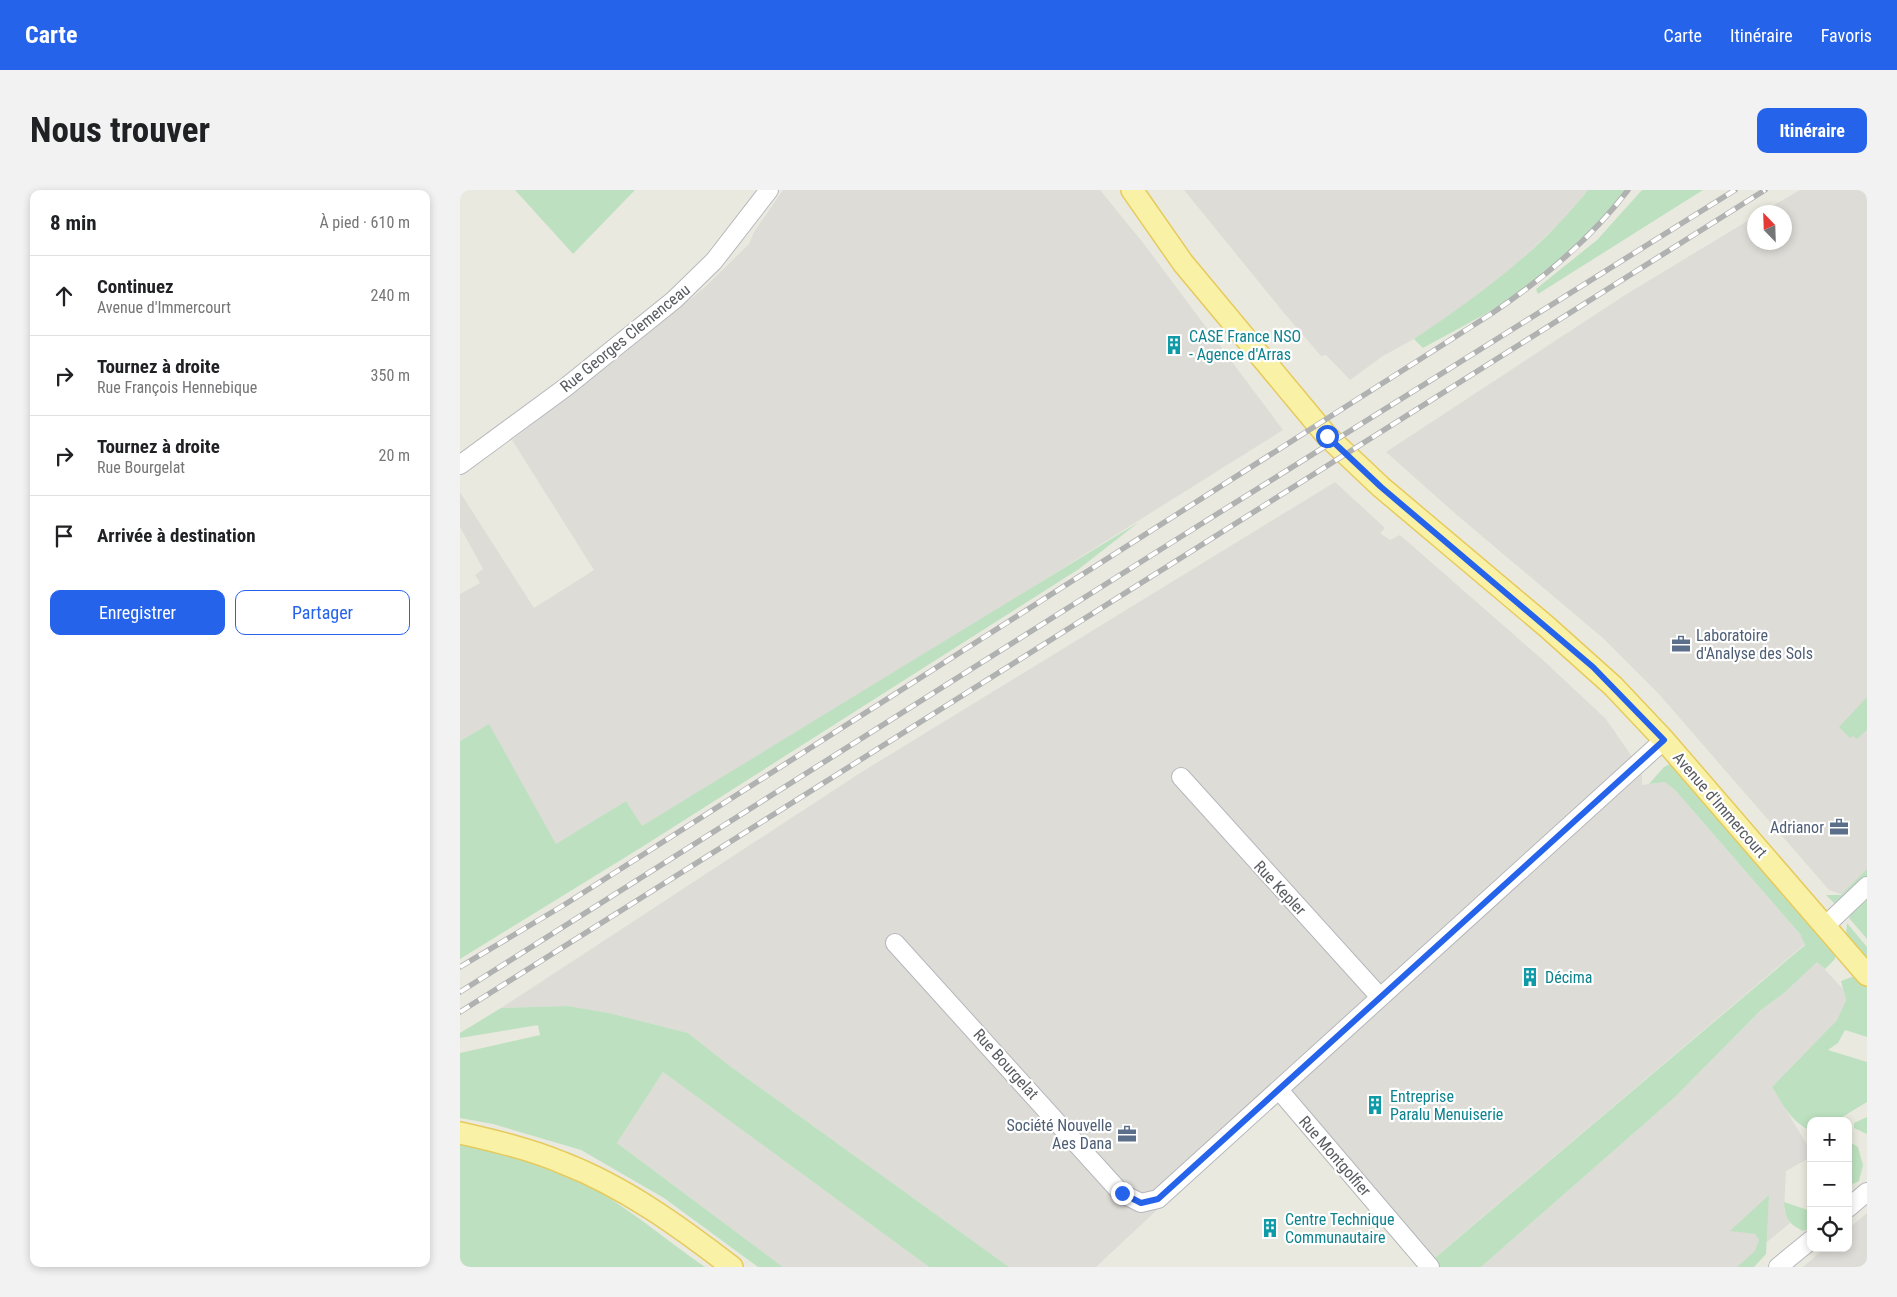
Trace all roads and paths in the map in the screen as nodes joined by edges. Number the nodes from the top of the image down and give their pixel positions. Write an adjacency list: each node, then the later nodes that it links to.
1 (769, 190): 3 (street, Rue Georges Clemenceau)
2 (1132, 190): 4 (main road, Avenue d'Immercourt)
3 (460, 465)
4 (1664, 740): 7 (main road, Avenue d'Immercourt); 10 (street)
5 (1181, 777): 10 (street, Rue Kepler)
6 (1867, 886): 7 (street)
7 (1825, 926): 9 (main road, Avenue d'Immercourt)
8 (895, 943): 11 (street, Rue Bourgelat)
9 (1867, 975)
10 (1380, 997): 11 (street)
11 (1279, 1090): 17 (street, Rue Montgolfier)
12 (460, 1133): 16 (main road)
13 (1867, 1192): 14 (street)
14 (1849, 1207)
15 (1807, 1243): 18 (street)
16 (732, 1267)
17 (1430, 1267)
18 (1778, 1267)

